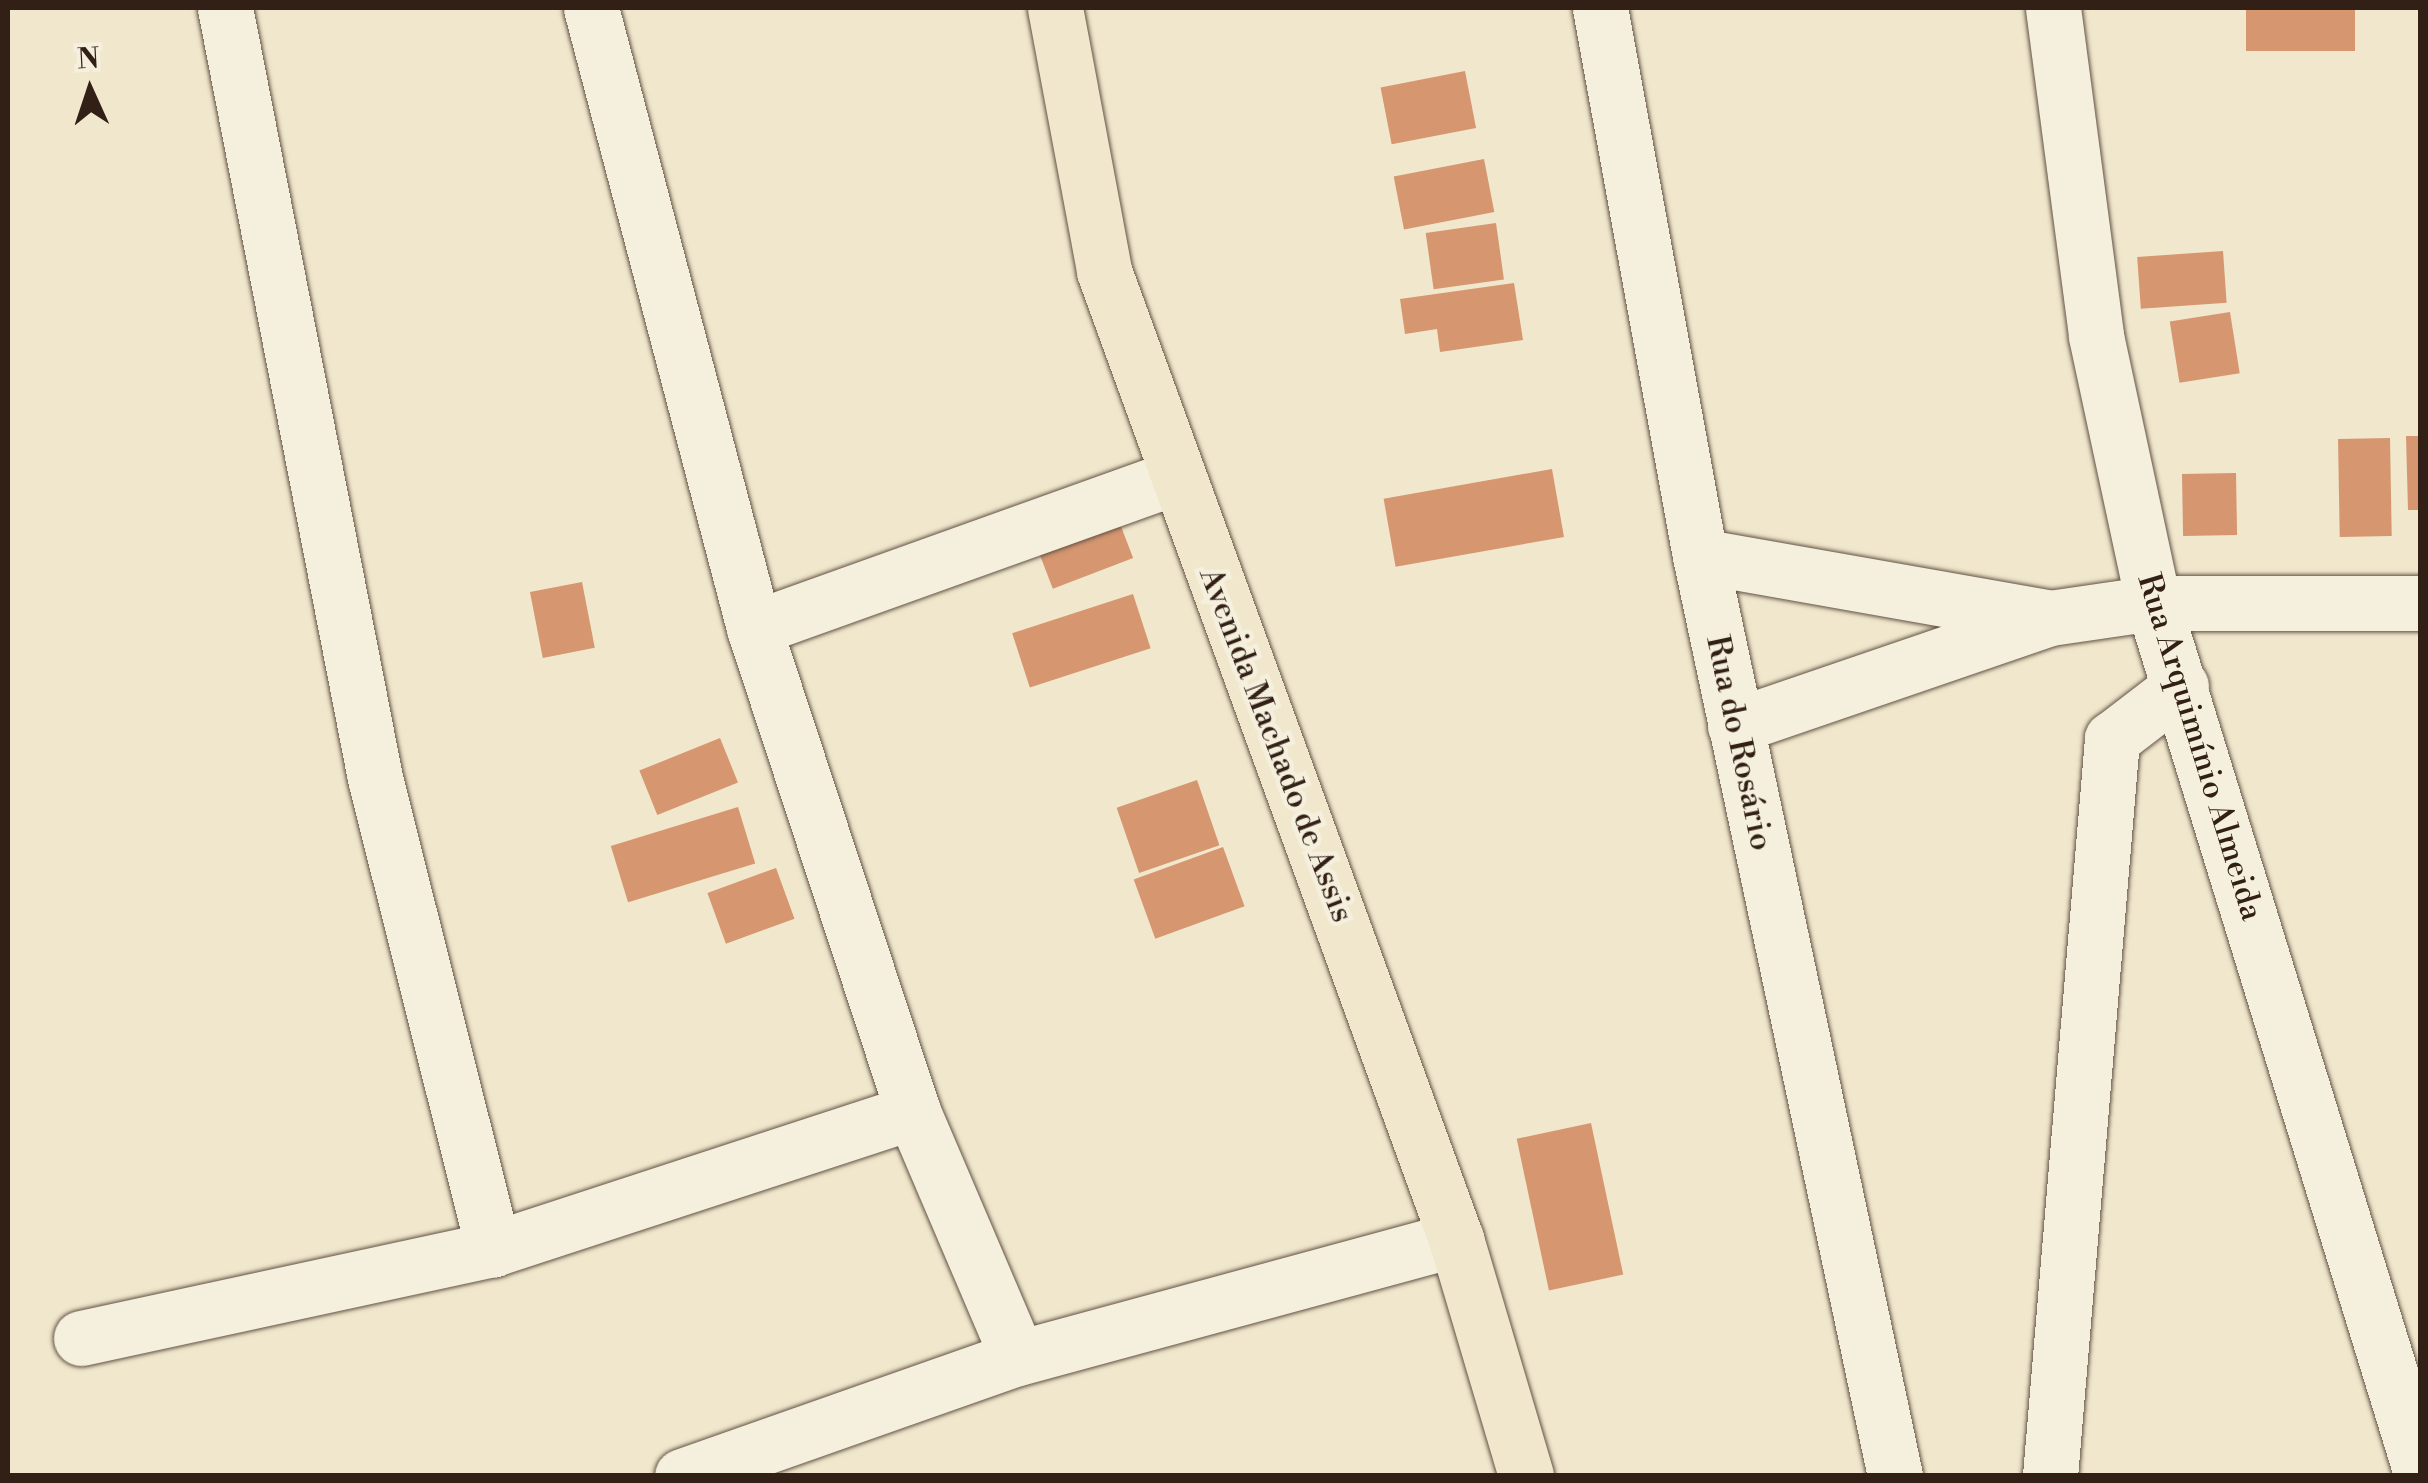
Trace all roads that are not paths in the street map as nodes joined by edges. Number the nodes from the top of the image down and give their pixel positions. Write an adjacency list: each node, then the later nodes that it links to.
1 (224, 8): 16 (street)
2 (591, 8): 11 (street)
3 (1055, 8): 6 (main road, Avenida Machado de Assis)
4 (1600, 8): 7 (street, Rua do Rosário)
5 (2053, 8): 8 (street, Rua Arquimínio Almeida)
6 (1173, 478): 11 (street); 15 (main road, Avenida Machado de Assis)
7 (1700, 556): 10 (street); 13 (street, Rua do Rosário)
8 (2154, 603): 9 (street); 10 (street); 12 (street, Rua Arquimínio Almeida)
9 (2420, 603)
10 (2050, 618): 13 (street)
11 (754, 628): 14 (street)
12 (2180, 686): 19 (street, Rua Arquimínio Almeida); 23 (street)
13 (1735, 726): 22 (street, Rua do Rosário)
14 (913, 1112): 16 (street); 18 (street)
15 (1456, 1240): 18 (street); 21 (main road, Avenida Machado de Assis)
16 (493, 1248): 17 (street)
17 (81, 1338)
18 (1018, 1358): 20 (street)
19 (2420, 1470)
20 (682, 1476)
21 (1526, 1476)
22 (1895, 1476)
23 (2050, 1476)

